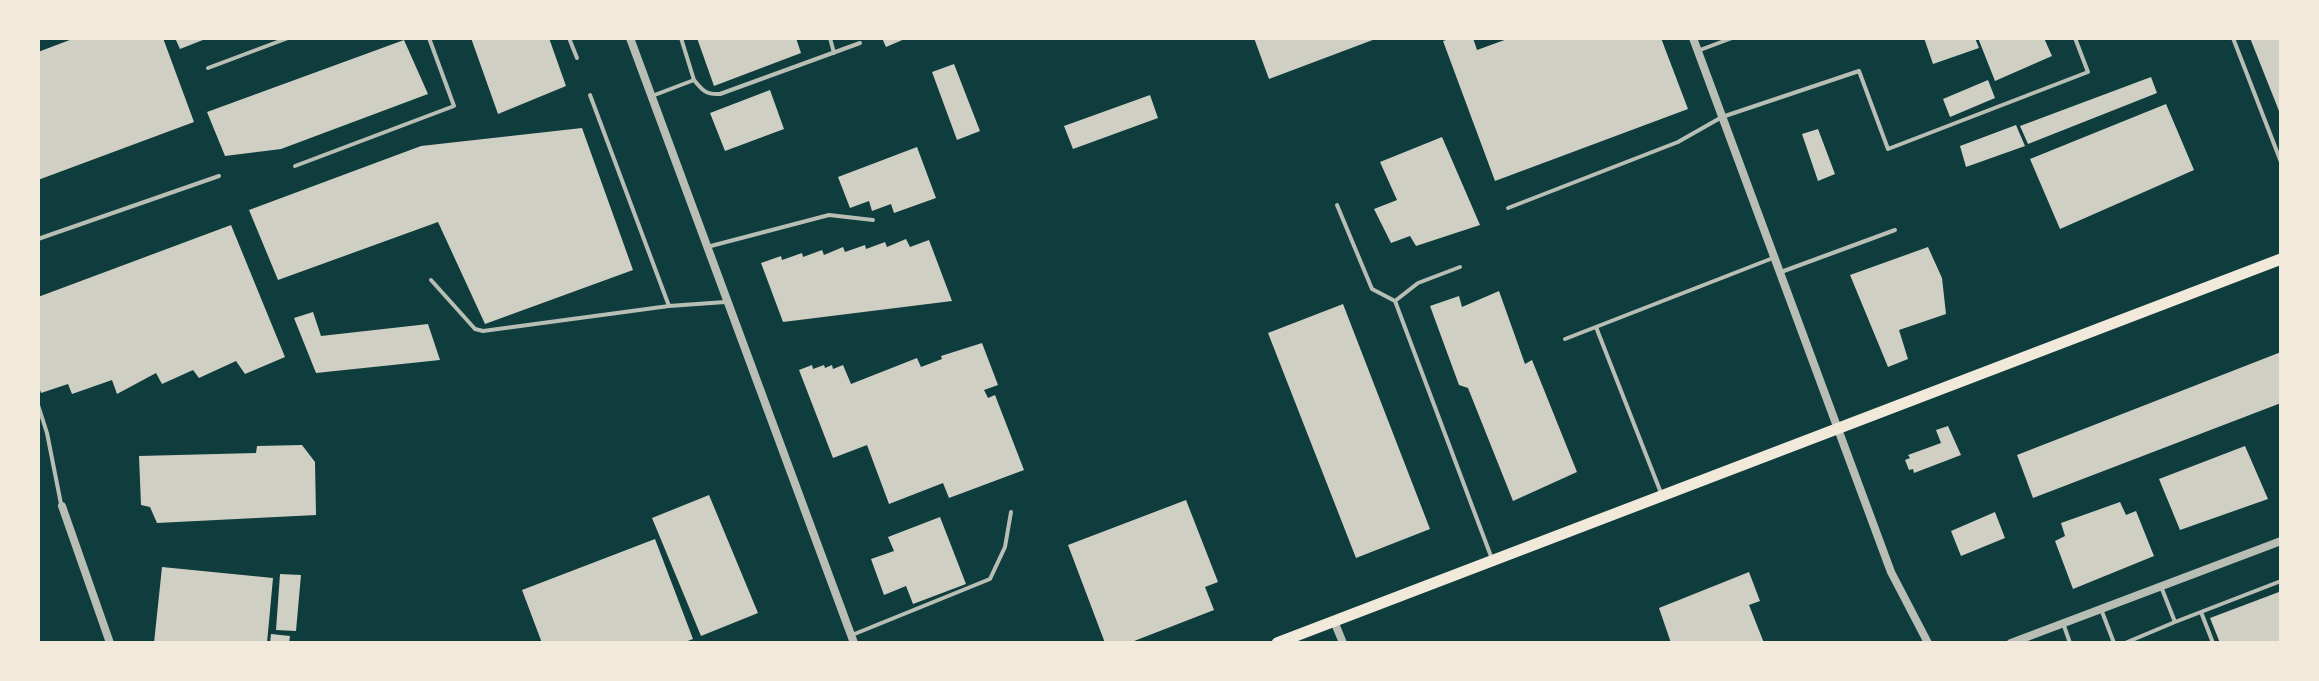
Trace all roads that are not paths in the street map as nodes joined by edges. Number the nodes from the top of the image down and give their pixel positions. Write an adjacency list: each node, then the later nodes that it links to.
1 (288, 38): 15 (lane)
2 (429, 38): 21 (lane)
3 (569, 38): 14 (lane)
4 (630, 38): 18 (street)
5 (681, 38): 16 (lane)
6 (830, 38): 13 (lane)
7 (1693, 38): 12 (street)
8 (1732, 38): 12 (lane)
9 (2075, 38): 19 (lane)
10 (2233, 38): 20 (lane)
11 (860, 43): 13 (lane)
12 (1697, 51): 19 (street)
13 (834, 53): 16 (lane)
14 (577, 58)
15 (208, 68)
16 (694, 80): 18 (lane)
17 (590, 95): 36 (lane)
18 (652, 96): 28 (street)
19 (1722, 117): 24 (lane); 29 (street)
20 (2281, 162)
21 (295, 166)
22 (219, 176): 27 (lane)
23 (1337, 205): 34 (lane)
24 (1508, 208)
25 (873, 220): 28 (lane)
26 (1895, 230): 32 (lane)
27 (38, 239)
28 (707, 247): 35 (street)
29 (1775, 257): 32 (street); 37 (lane)
30 (2281, 259): 40 (main road)
31 (1460, 267): 34 (lane)
32 (1781, 272): 40 (street)
33 (431, 280): 36 (lane)
34 (1395, 301): 45 (lane)
35 (728, 302): 36 (lane); 53 (street)
36 (669, 306)
37 (1596, 327): 38 (lane); 41 (lane)
38 (1565, 339)
39 (38, 405): 42 (lane)
40 (1839, 427): 41 (main road); 57 (street)
41 (1662, 495): 45 (main road)
42 (62, 506): 54 (street)
43 (1011, 512): 53 (lane)
44 (2281, 542): 47 (street)
45 (1493, 561): 50 (main road)
46 (2281, 581): 49 (lane)
47 (2161, 586): 48 (street); 51 (lane)
48 (2101, 609): 52 (street); 60 (lane)
49 (2201, 612): 51 (lane); 62 (lane)
50 (1334, 621): 55 (main road); 56 (street)
51 (2175, 622): 61 (lane)
52 (2063, 623): 58 (street); 59 (lane)
53 (853, 639)
54 (110, 643)
55 (1277, 643)
56 (1343, 643)
57 (1928, 643)
58 (2011, 643)
59 (2070, 643)
60 (2114, 643)
61 (2125, 643)
62 (2213, 643)

